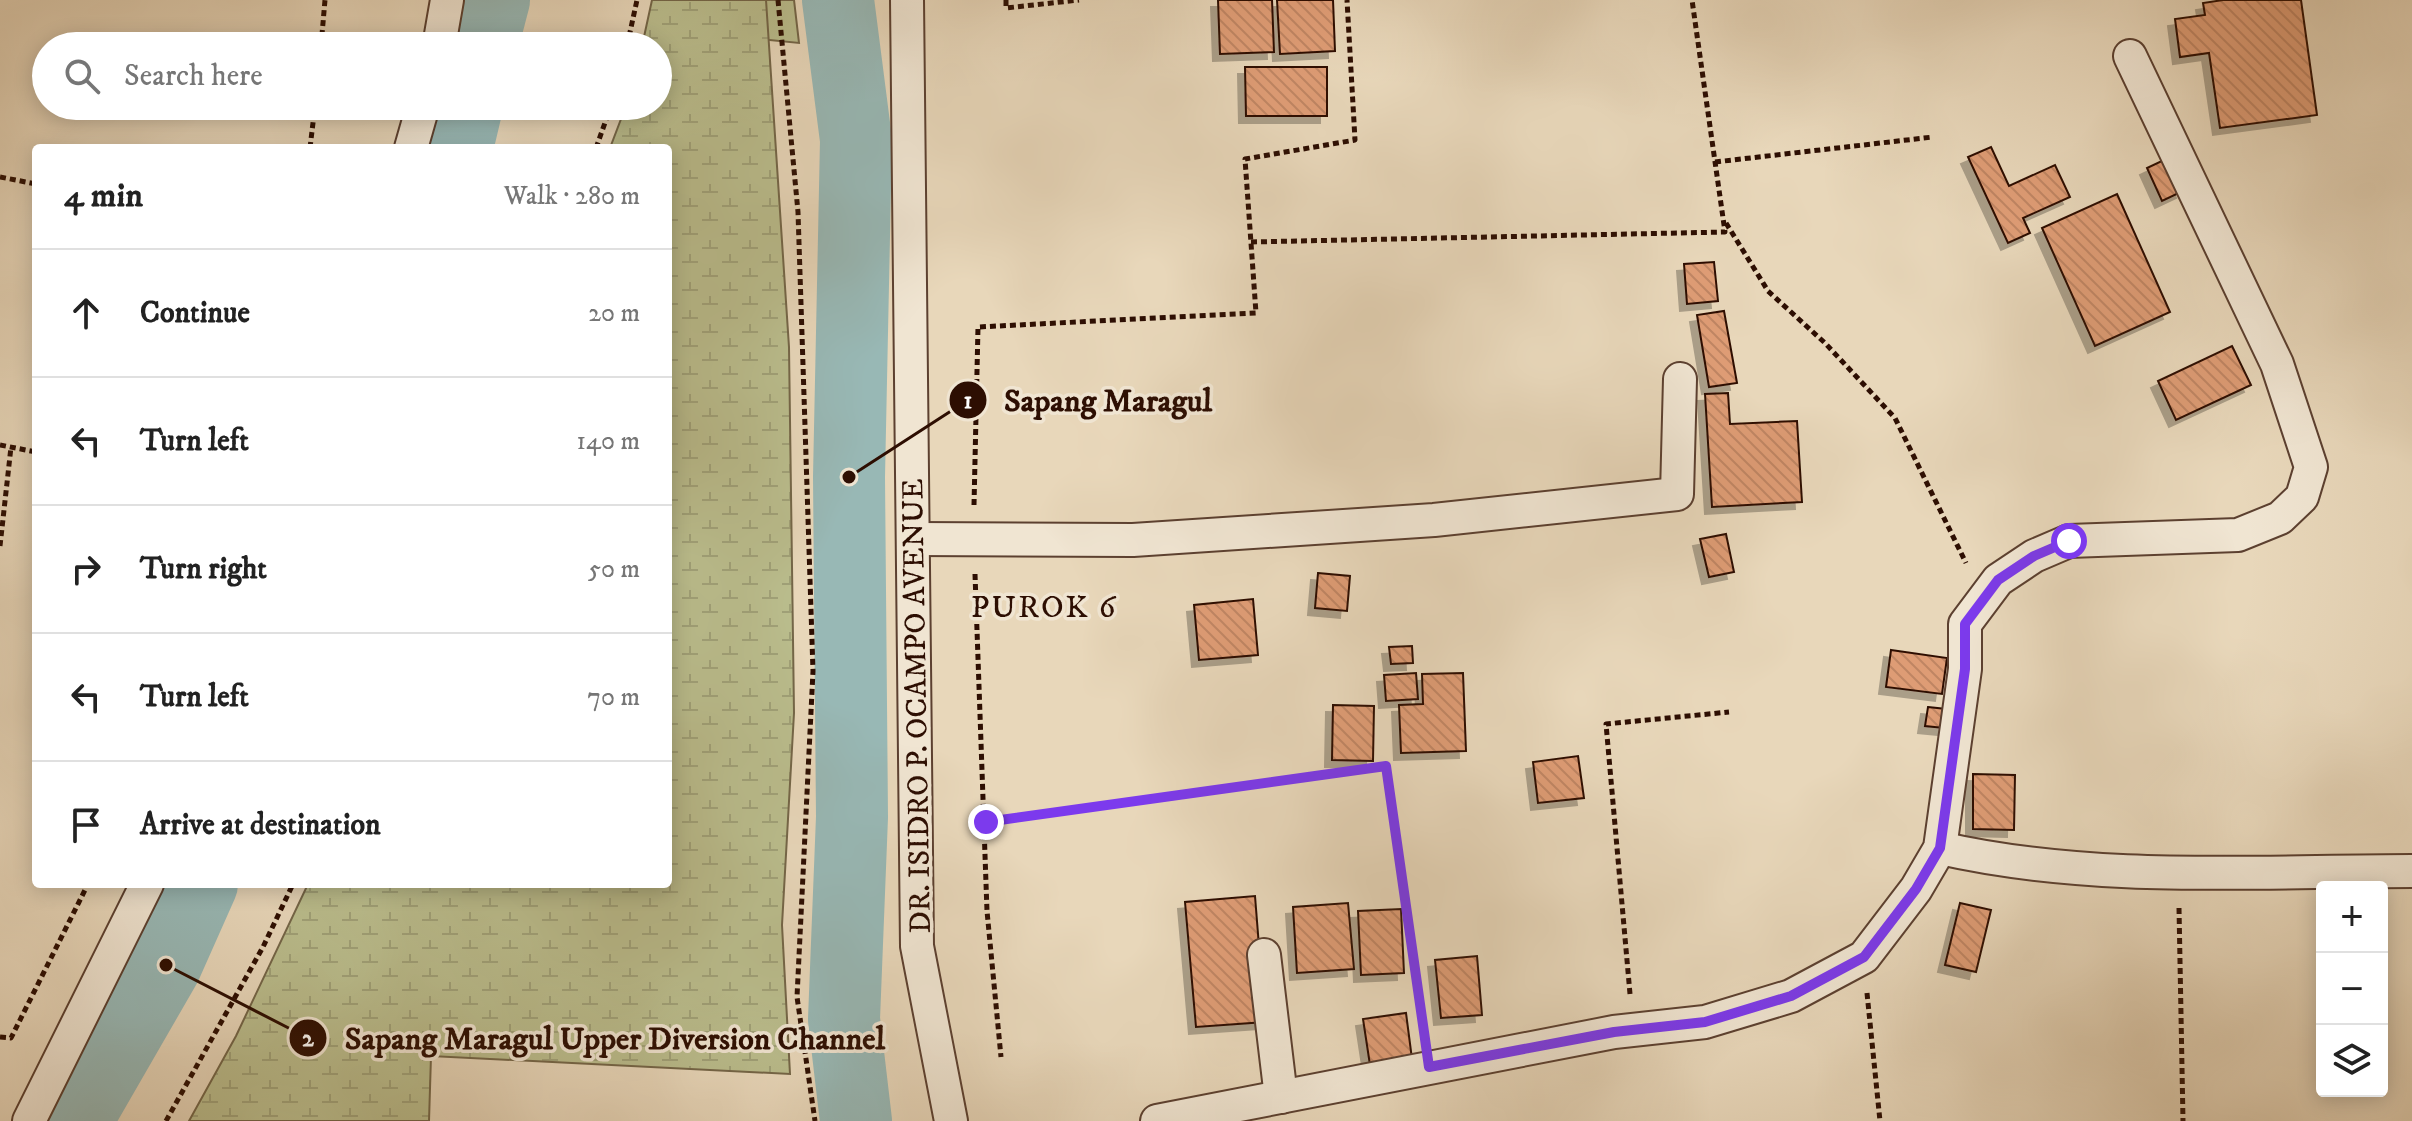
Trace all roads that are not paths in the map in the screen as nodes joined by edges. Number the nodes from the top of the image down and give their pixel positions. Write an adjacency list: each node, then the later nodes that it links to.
1 (447, 0): 3 (street)
2 (907, 0): 8 (street, DR. ISIDRO P. OCAMPO AVENUE)
3 (441, 32)
4 (2130, 56): 9 (street)
5 (419, 120): 6 (street)
6 (412, 144)
7 (1680, 379): 8 (street)
8 (915, 539): 15 (street, DR. ISIDRO P. OCAMPO AVENUE)
9 (1940, 848): 10 (street); 13 (street)
10 (2412, 871)
11 (145, 888): 14 (street)
12 (1264, 955): 13 (street)
13 (1281, 1097): 16 (street)
14 (29, 1121)
15 (951, 1121)
16 (1157, 1121)

